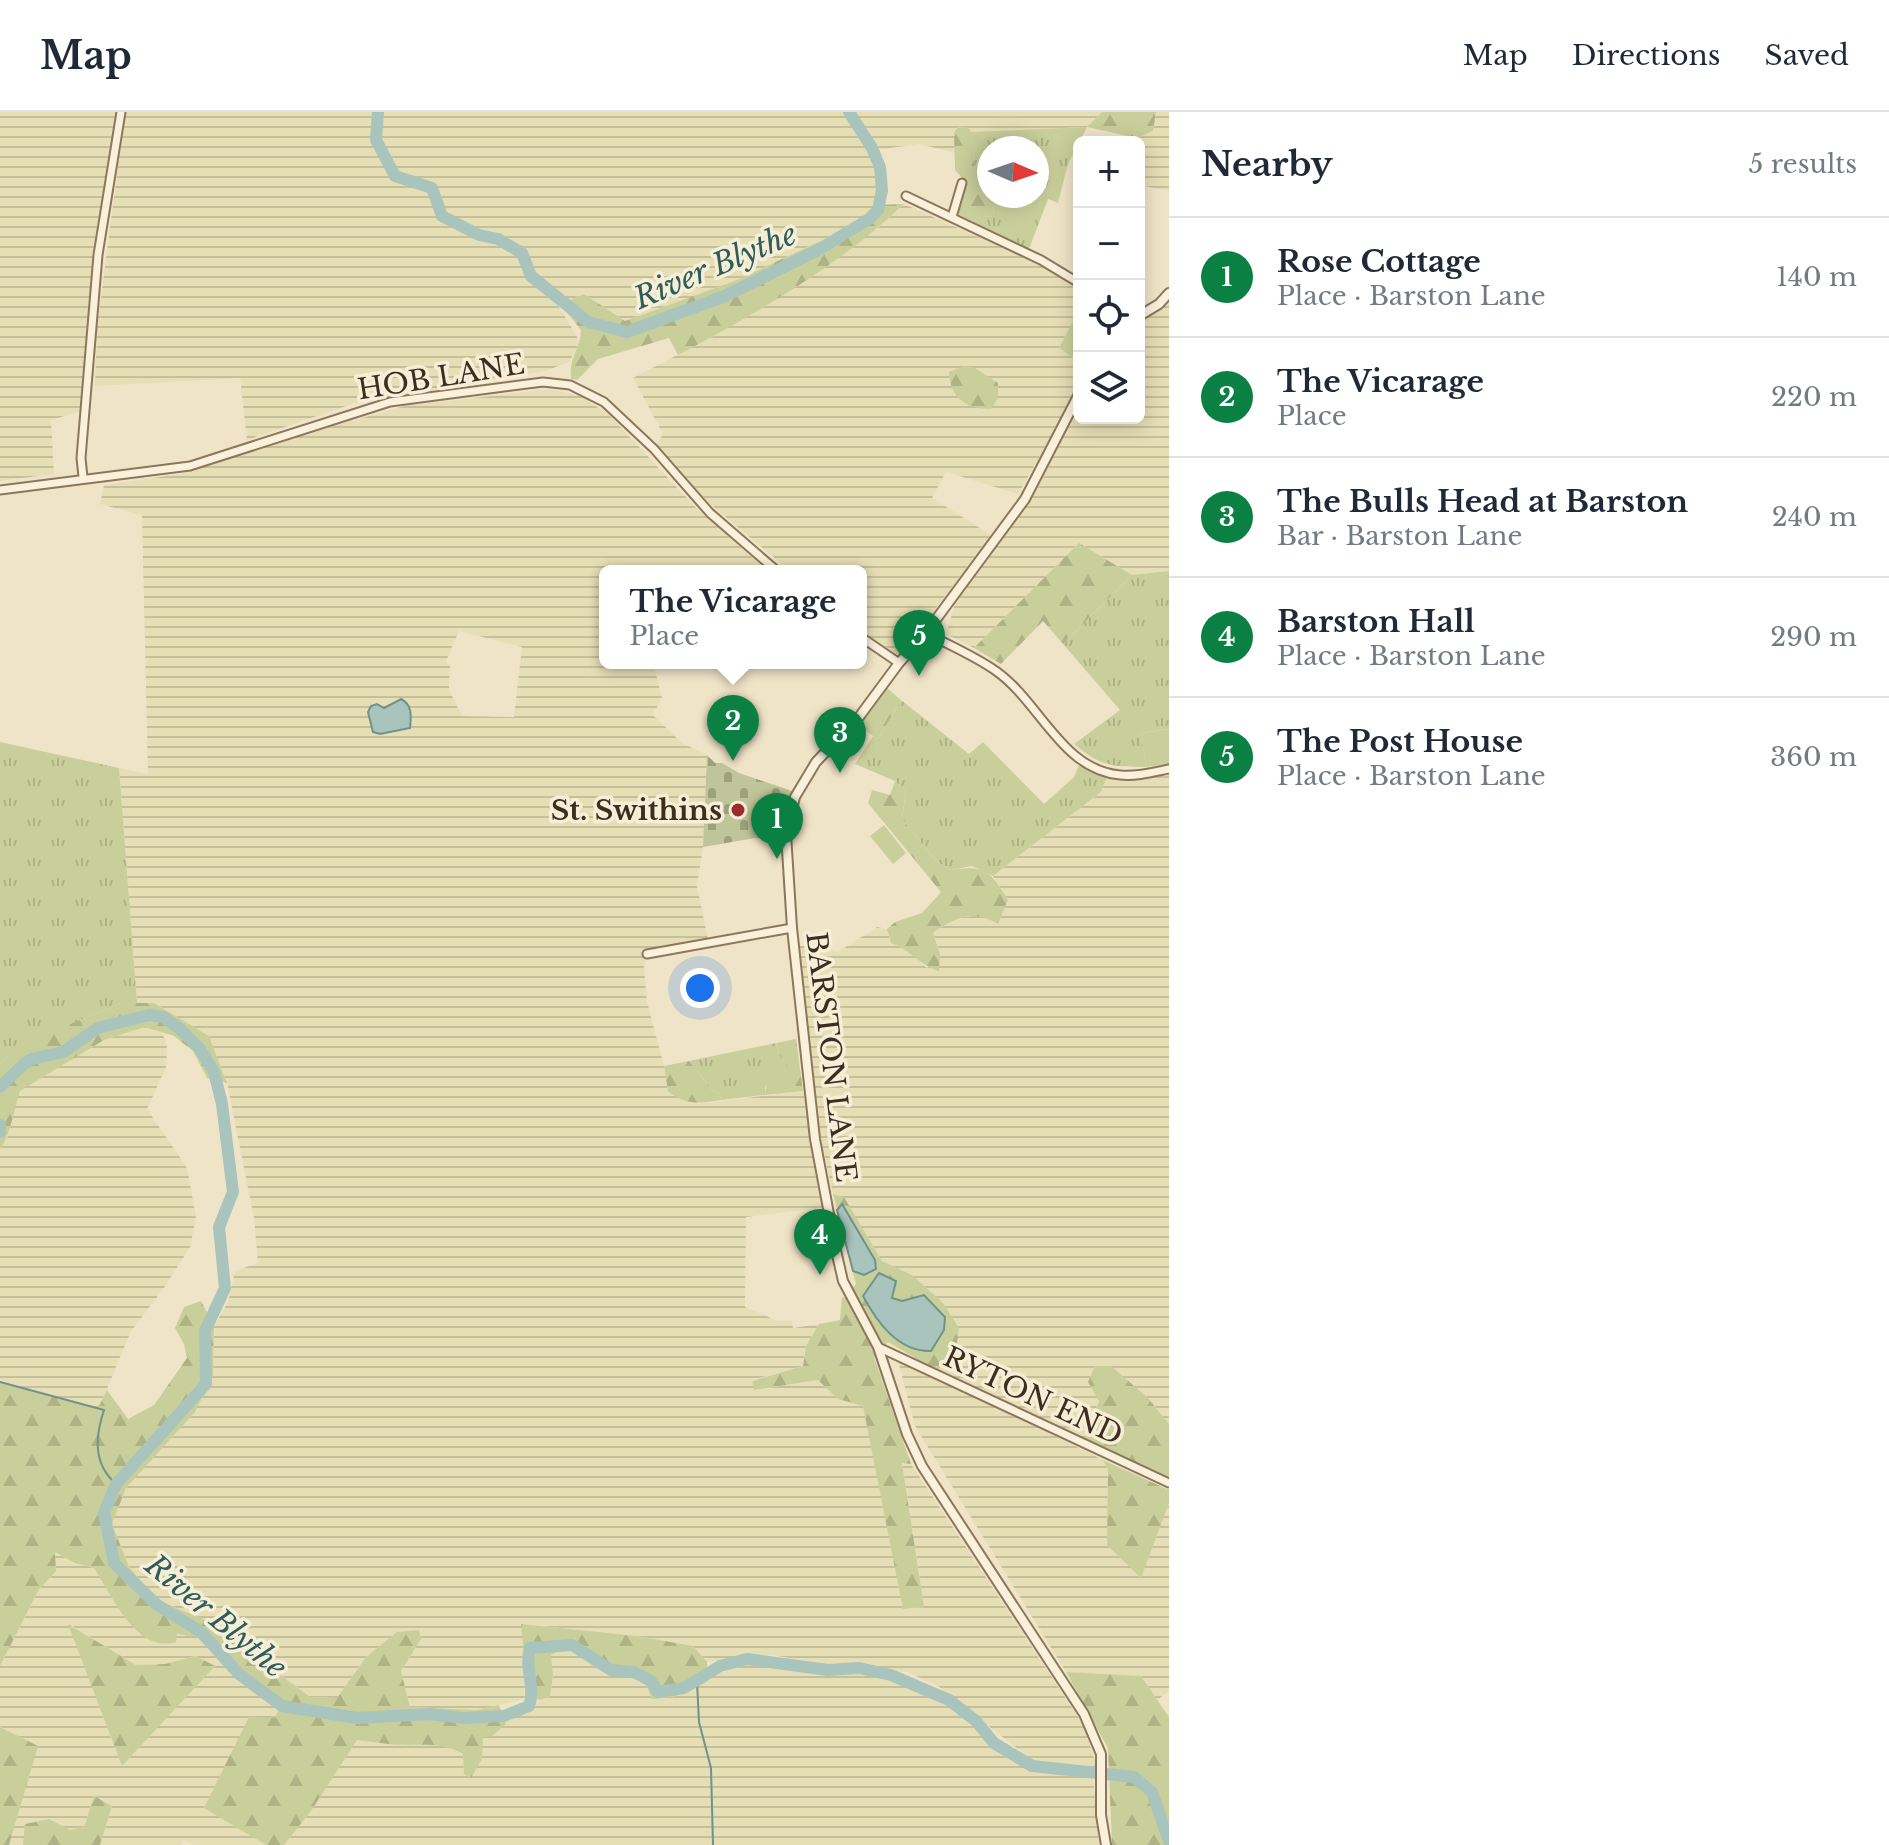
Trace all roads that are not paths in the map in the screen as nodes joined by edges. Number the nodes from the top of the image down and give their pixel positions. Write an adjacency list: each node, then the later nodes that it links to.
1 (121, 112): 9 (street)
2 (962, 183): 4 (street)
3 (906, 196): 4 (street)
4 (952, 217): 5 (street)
5 (1074, 280)
6 (1169, 293): 7 (street)
7 (1145, 312)
8 (1073, 406): 12 (street, BARSTON LANE)
9 (83, 477): 10 (street, HOB LANE); 11 (street, HOB LANE)
10 (0, 490)
11 (770, 565)
12 (926, 633): 14 (street, BARSTON LANE); 15 (street)
13 (867, 641): 14 (street)
14 (899, 663): 16 (street, BARSTON LANE)
15 (1169, 769)
16 (792, 928): 17 (street); 18 (street, BARSTON LANE)
17 (647, 954)
18 (878, 1347): 19 (street, RYTON END); 20 (street, BARSTON LANE)
19 (1169, 1483)
20 (1106, 1845)

